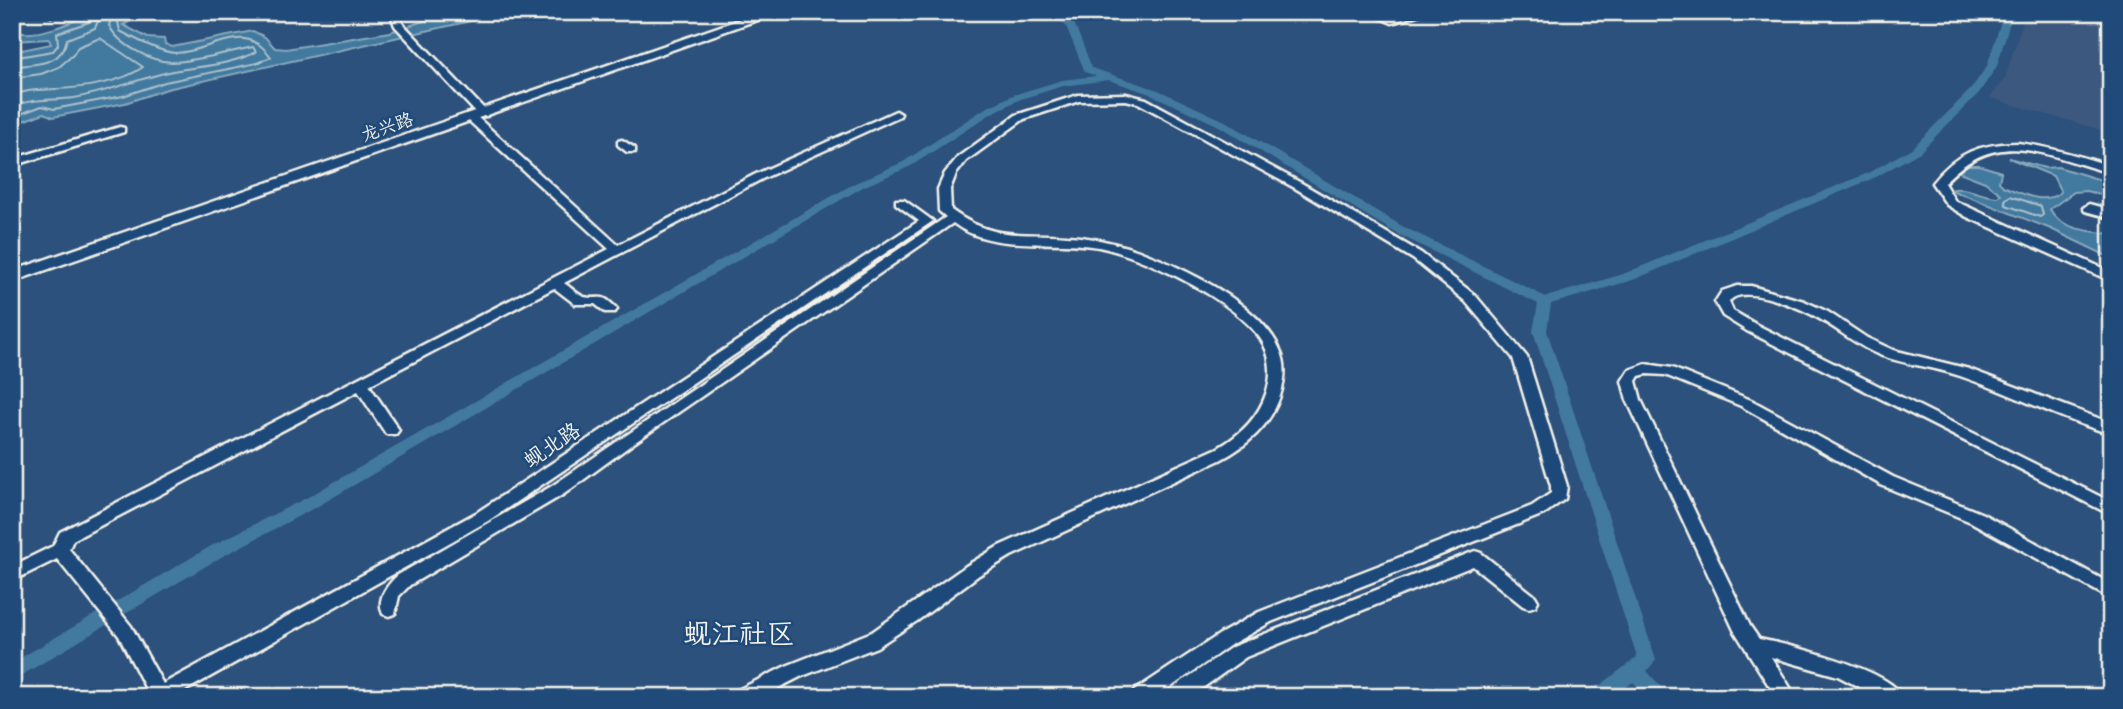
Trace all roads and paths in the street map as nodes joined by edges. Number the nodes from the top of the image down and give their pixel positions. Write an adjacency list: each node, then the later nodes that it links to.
1 (394, 12): 6 (street)
2 (774, 12): 6 (street, 龙兴路)
3 (1370, 12): 4 (street)
4 (1422, 12)
5 (896, 114): 14 (street)
6 (477, 116): 14 (street); 15 (street, 龙兴路)
7 (120, 130): 8 (street)
8 (12, 163)
9 (2111, 170): 16 (street)
10 (900, 202): 29 (street, 蚬北路)
11 (2089, 208): 12 (street)
12 (2111, 214)
13 (953, 218): 27 (street); 30 (street); 31 (street)
14 (618, 251): 17 (street)
15 (12, 276)
16 (2111, 277)
17 (556, 283): 18 (street); 19 (street)
18 (610, 309)
19 (361, 384): 21 (street); 23 (street)
20 (2111, 429): 22 (street)
21 (391, 430)
22 (2111, 509)
23 (60, 550): 24 (street); 29 (street)
24 (12, 574)
25 (2111, 592): 28 (street)
26 (1530, 601): 32 (street)
27 (389, 609)
28 (1752, 645): 33 (street); 34 (street)
29 (158, 696)
30 (743, 697)
31 (1141, 697)
32 (1175, 697)
33 (1787, 697)
34 (1894, 697)

